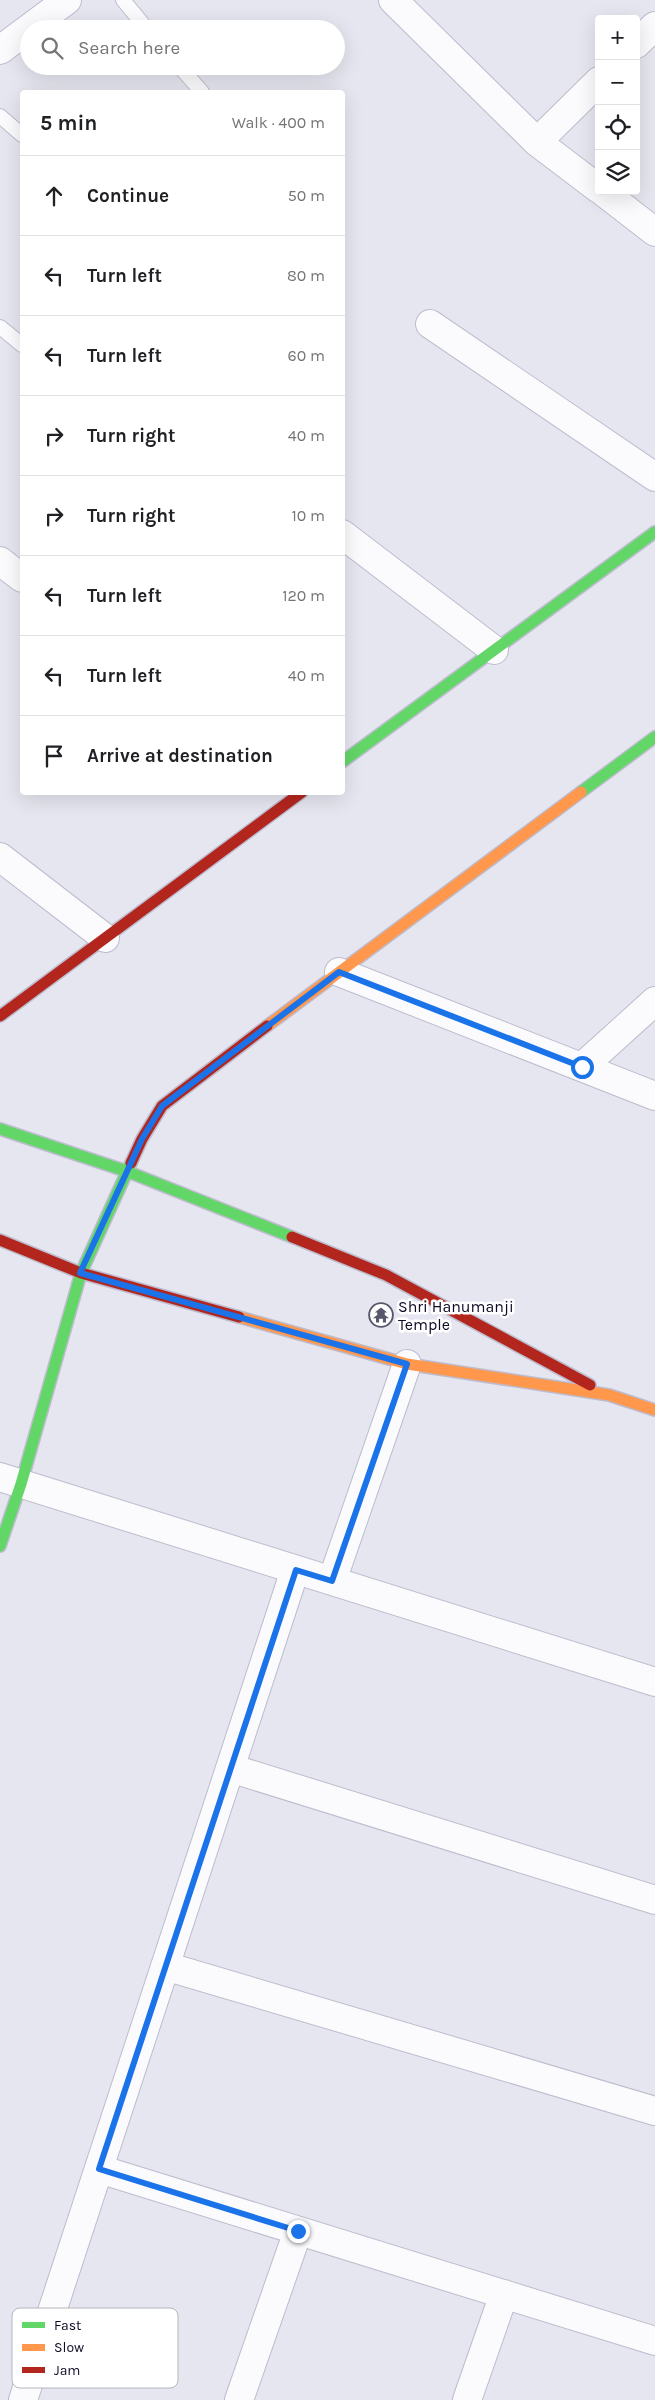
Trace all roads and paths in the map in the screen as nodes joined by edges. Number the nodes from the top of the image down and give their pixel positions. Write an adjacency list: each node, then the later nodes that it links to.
1 (67, 0): 4 (street)
2 (123, 0): 5 (lane)
3 (393, 0): 15 (street)
4 (40, 20)
5 (140, 20)
6 (655, 26): 8 (street)
7 (20, 35): 9 (street)
8 (640, 40)
9 (0, 50)
10 (187, 75): 12 (lane)
11 (595, 85): 15 (street)
12 (200, 90)
13 (0, 116): 14 (lane)
14 (20, 134)
15 (536, 142): 16 (street)
16 (595, 186)
17 (607, 195): 18 (street)
18 (655, 232)
19 (430, 324): 22 (street)
20 (0, 327): 21 (lane)
21 (20, 343)
22 (655, 477)
23 (655, 532): 27 (street)
24 (345, 536): 27 (street)
25 (0, 560): 26 (street)
26 (20, 576)
27 (494, 650): 29 (street)
28 (655, 737): 33 (street)
29 (345, 760)
30 (298, 795): 32 (street)
31 (0, 857): 32 (street)
32 (105, 938): 35 (street)
33 (339, 972): 36 (street); 39 (street)
34 (655, 1001): 36 (street)
35 (0, 1016)
36 (582, 1067): 37 (street)
37 (655, 1096)
38 (0, 1129): 39 (street)
39 (126, 1171): 41 (street); 43 (street)
40 (2, 1244): 41 (street)
41 (80, 1273): 42 (street); 45 (street)
42 (407, 1364): 43 (street); 48 (street)
43 (609, 1395): 44 (street)
44 (655, 1410)
45 (10, 1480): 46 (street); 47 (street)
46 (0, 1546)
47 (296, 1570): 48 (street); 50 (street)
48 (332, 1581): 49 (street)
49 (655, 1682)
50 (230, 1768): 51 (street); 52 (street)
51 (655, 1900)
52 (165, 1966): 53 (street); 54 (street)
53 (655, 2111)
54 (99, 2169): 55 (street); 57 (street)
55 (298, 2231): 56 (street); 61 (street)
56 (504, 2294): 58 (street); 62 (street)
57 (53, 2308)
58 (655, 2341)
59 (27, 2388): 60 (street)
60 (23, 2400)
61 (239, 2400)
62 (467, 2400)

